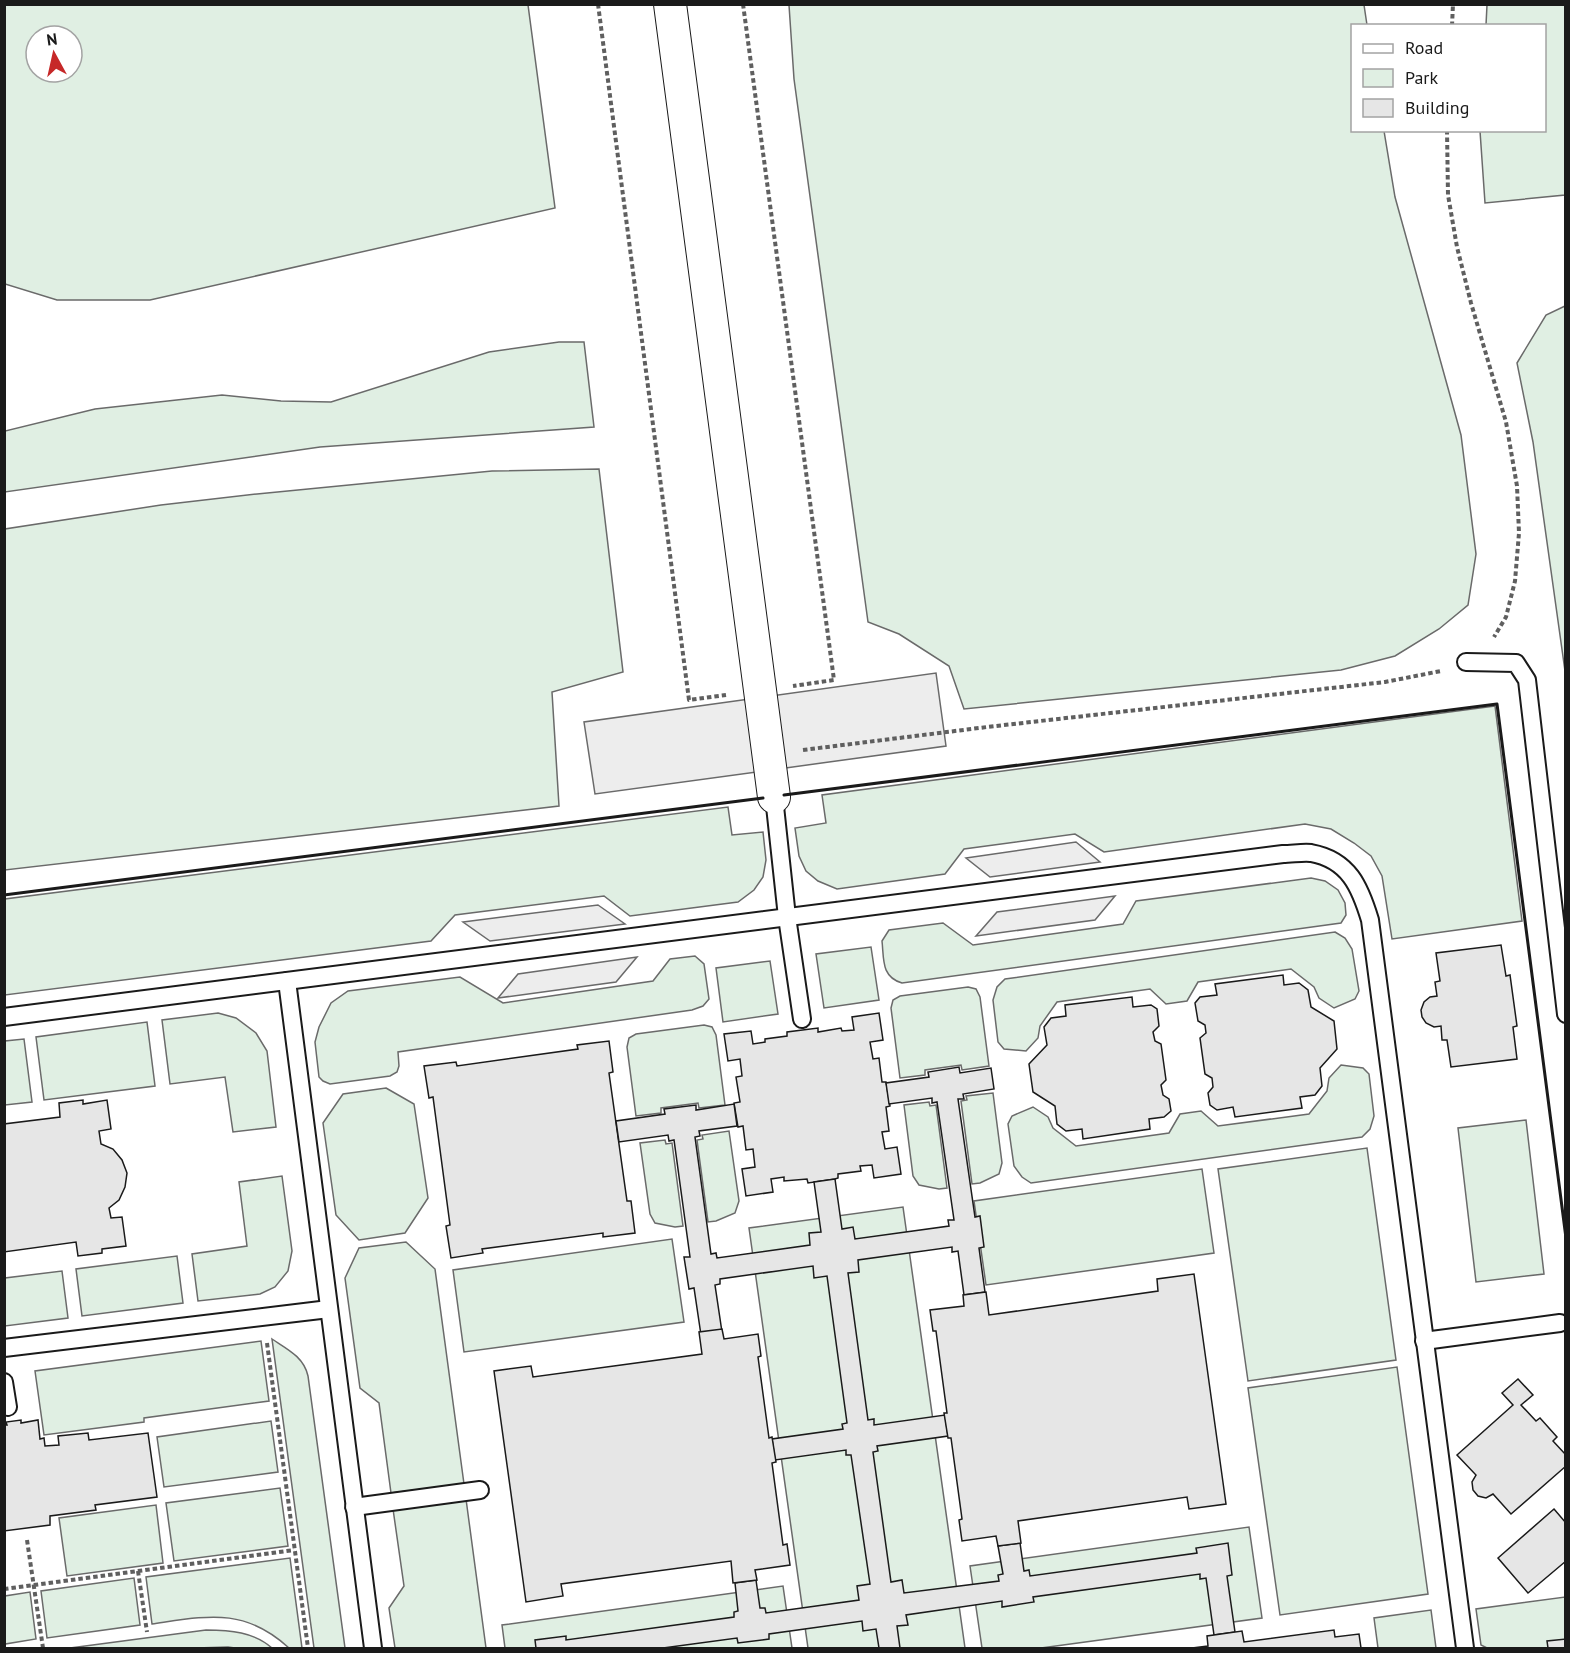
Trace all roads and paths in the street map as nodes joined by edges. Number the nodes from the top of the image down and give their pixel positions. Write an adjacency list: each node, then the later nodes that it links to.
1 (598, 4): 9 (path)
2 (670, 4): 8 (street)
3 (743, 4): 8 (path)
4 (1453, 4): 5 (path)
5 (1452, 24)
6 (1447, 132): 7 (path)
7 (1466, 662): 10 (path); 14 (lane)
8 (761, 690): 10 (street)
9 (689, 700)
10 (769, 754): 11 (street)
11 (774, 797): 12 (lane)
12 (787, 917): 13 (lane); 16 (lane); 20 (lane)
13 (286, 981): 15 (lane); 17 (lane)
14 (1566, 1014)
15 (4, 1017)
16 (802, 1019)
17 (329, 1309): 18 (lane); 25 (lane)
18 (264, 1317): 21 (lane); 27 (path)
19 (1560, 1323): 20 (lane)
20 (1424, 1341): 35 (lane)
21 (4, 1348)
22 (4, 1382): 23 (lane)
23 (8, 1407)
24 (480, 1490): 25 (lane)
25 (354, 1507): 34 (lane)
26 (27, 1540): 29 (path)
27 (294, 1550): 28 (path); 33 (path)
28 (138, 1570): 29 (path); 31 (path)
29 (34, 1585): 30 (path); 32 (path)
30 (4, 1589)
31 (147, 1632)
32 (43, 1648)
33 (308, 1648)
34 (373, 1648)
35 (1465, 1648)

